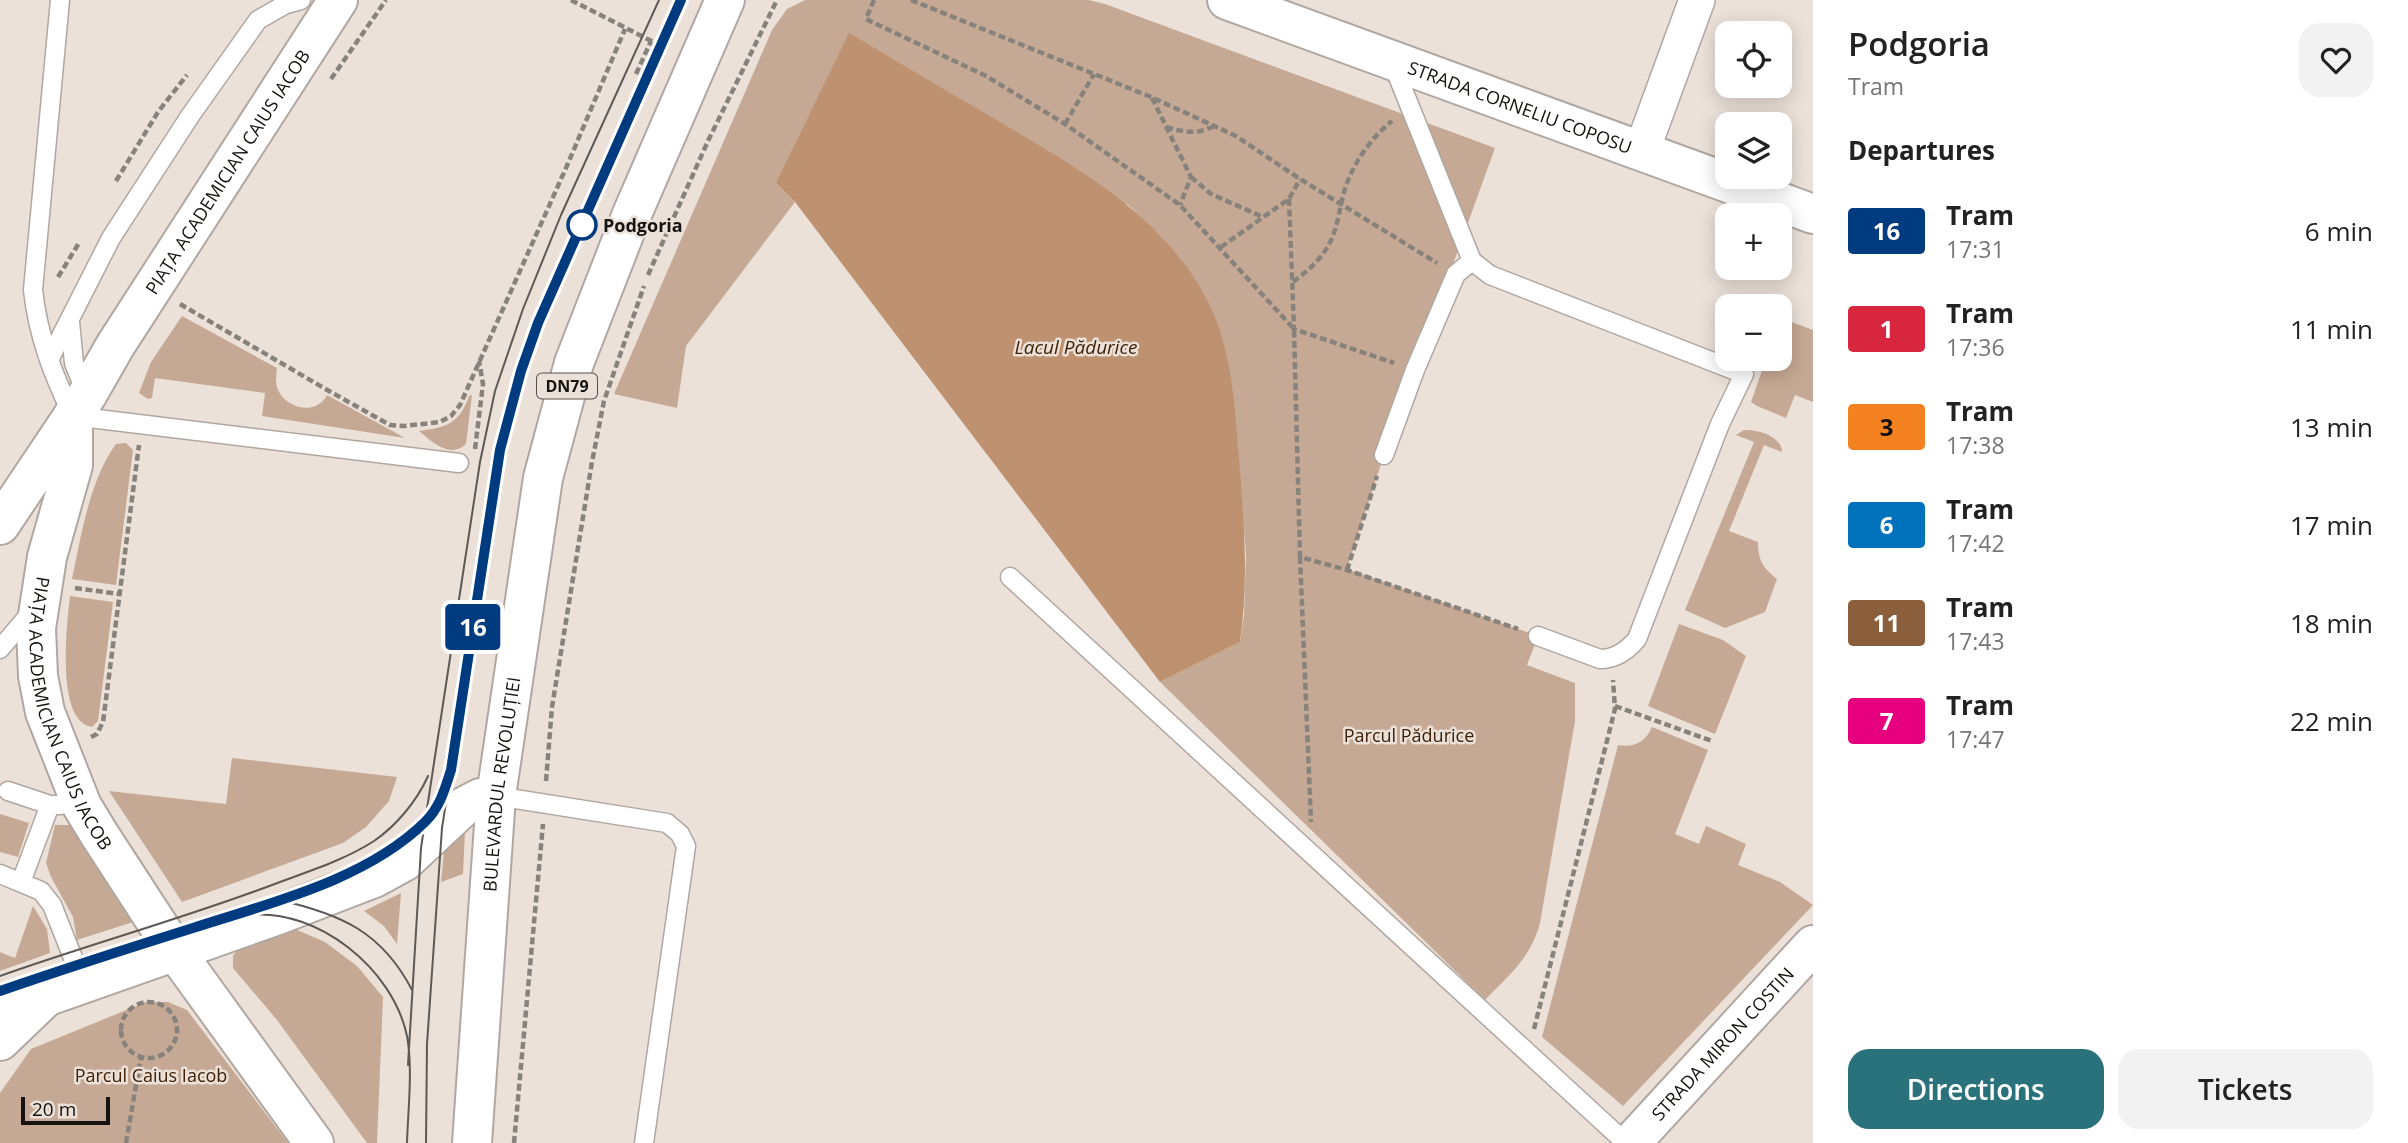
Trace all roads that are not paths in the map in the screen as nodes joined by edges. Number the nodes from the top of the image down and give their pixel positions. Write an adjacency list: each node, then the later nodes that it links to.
1 (60, 0): 12 (lane, PIAȚA ACADEMICIAN CAIUS IACOB)
2 (301, 0): 11 (lane)
3 (338, 0): 13 (main road, PIAȚA ACADEMICIAN CAIUS IACOB)
4 (725, 0): 22 (main road, BULEVARDUL REVOLUȚIEI / DN79)
5 (1227, 0): 7 (main road, STRADA CORNELIU COPOSU)
6 (1697, 0): 8 (street)
7 (1391, 59): 8 (main road, STRADA CORNELIU COPOSU); 10 (lane)
8 (1642, 150): 9 (main road, STRADA CORNELIU COPOSU)
9 (1813, 214)
10 (1472, 261): 14 (lane); 19 (lane)
11 (70, 319): 12 (lane); 13 (lane)
12 (49, 360): 13 (lane, PIAȚA ACADEMICIAN CAIUS IACOB)
13 (80, 406): 15 (lane); 16 (main road, PIAȚA ACADEMICIAN CAIUS IACOB); 18 (main road, PIAȚA ACADEMICIAN CAIUS IACOB)
14 (1384, 455)
15 (459, 463)
16 (1, 521)
17 (1010, 577): 35 (lane)
18 (39, 604): 20 (lane); 23 (main road, PIAȚA ACADEMICIAN CAIUS IACOB)
19 (1538, 636)
20 (0, 649)
21 (8, 791): 23 (lane)
22 (496, 796): 27 (main road); 33 (main road, BULEVARDUL REVOLUȚIEI); 34 (lane)
23 (66, 806): 25 (lane); 27 (main road, PIAȚA ACADEMICIAN CAIUS IACOB)
24 (0, 874): 25 (lane)
25 (21, 882): 28 (lane)
26 (1813, 945): 36 (main road, STRADA MIRON COSTIN)
27 (175, 951): 28 (main road); 32 (main road, PIAȚA ACADEMICIAN CAIUS IACOB)
28 (83, 983): 29 (main road)
29 (47, 996): 30 (main road); 31 (main road)
30 (0, 1013)
31 (0, 1041)
32 (314, 1143)
33 (471, 1143)
34 (644, 1143)
35 (1626, 1143)
36 (1632, 1143)

